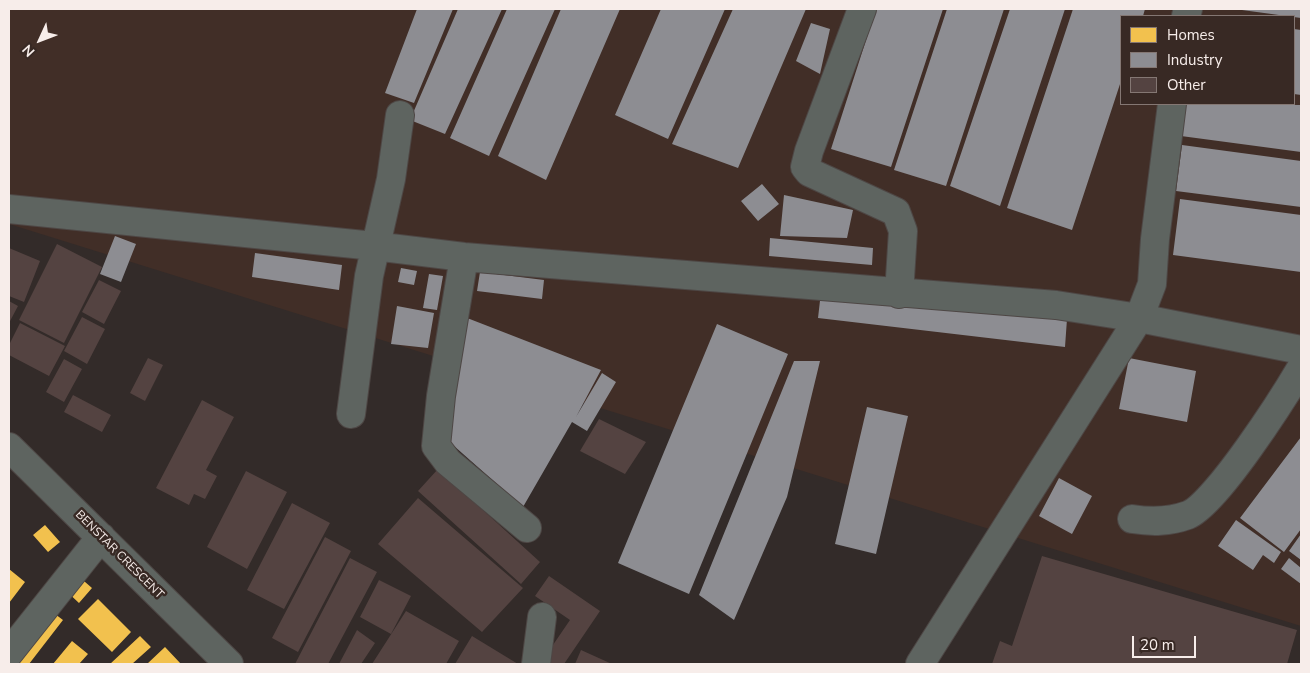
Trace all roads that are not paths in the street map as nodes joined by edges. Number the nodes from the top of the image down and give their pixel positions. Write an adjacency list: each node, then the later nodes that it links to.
1 (862, 9): 7 (street)
2 (1172, 105): 8 (street)
3 (400, 115): 5 (street)
4 (9, 209): 5 (street)
5 (374, 246): 6 (street); 11 (street)
6 (464, 257): 7 (street); 14 (street)
7 (899, 294): 8 (street)
8 (1139, 318): 9 (street); 20 (street)
9 (1301, 350)
10 (1301, 368): 13 (street)
11 (351, 414)
12 (9, 448): 15 (street, BENSTAR CRESCENT)
13 (1132, 518)
14 (527, 528)
15 (101, 537): 17 (street); 18 (street, BENSTAR CRESCENT)
16 (542, 617): 19 (street)
17 (9, 653)
18 (229, 664)
19 (536, 664)
20 (920, 664)

